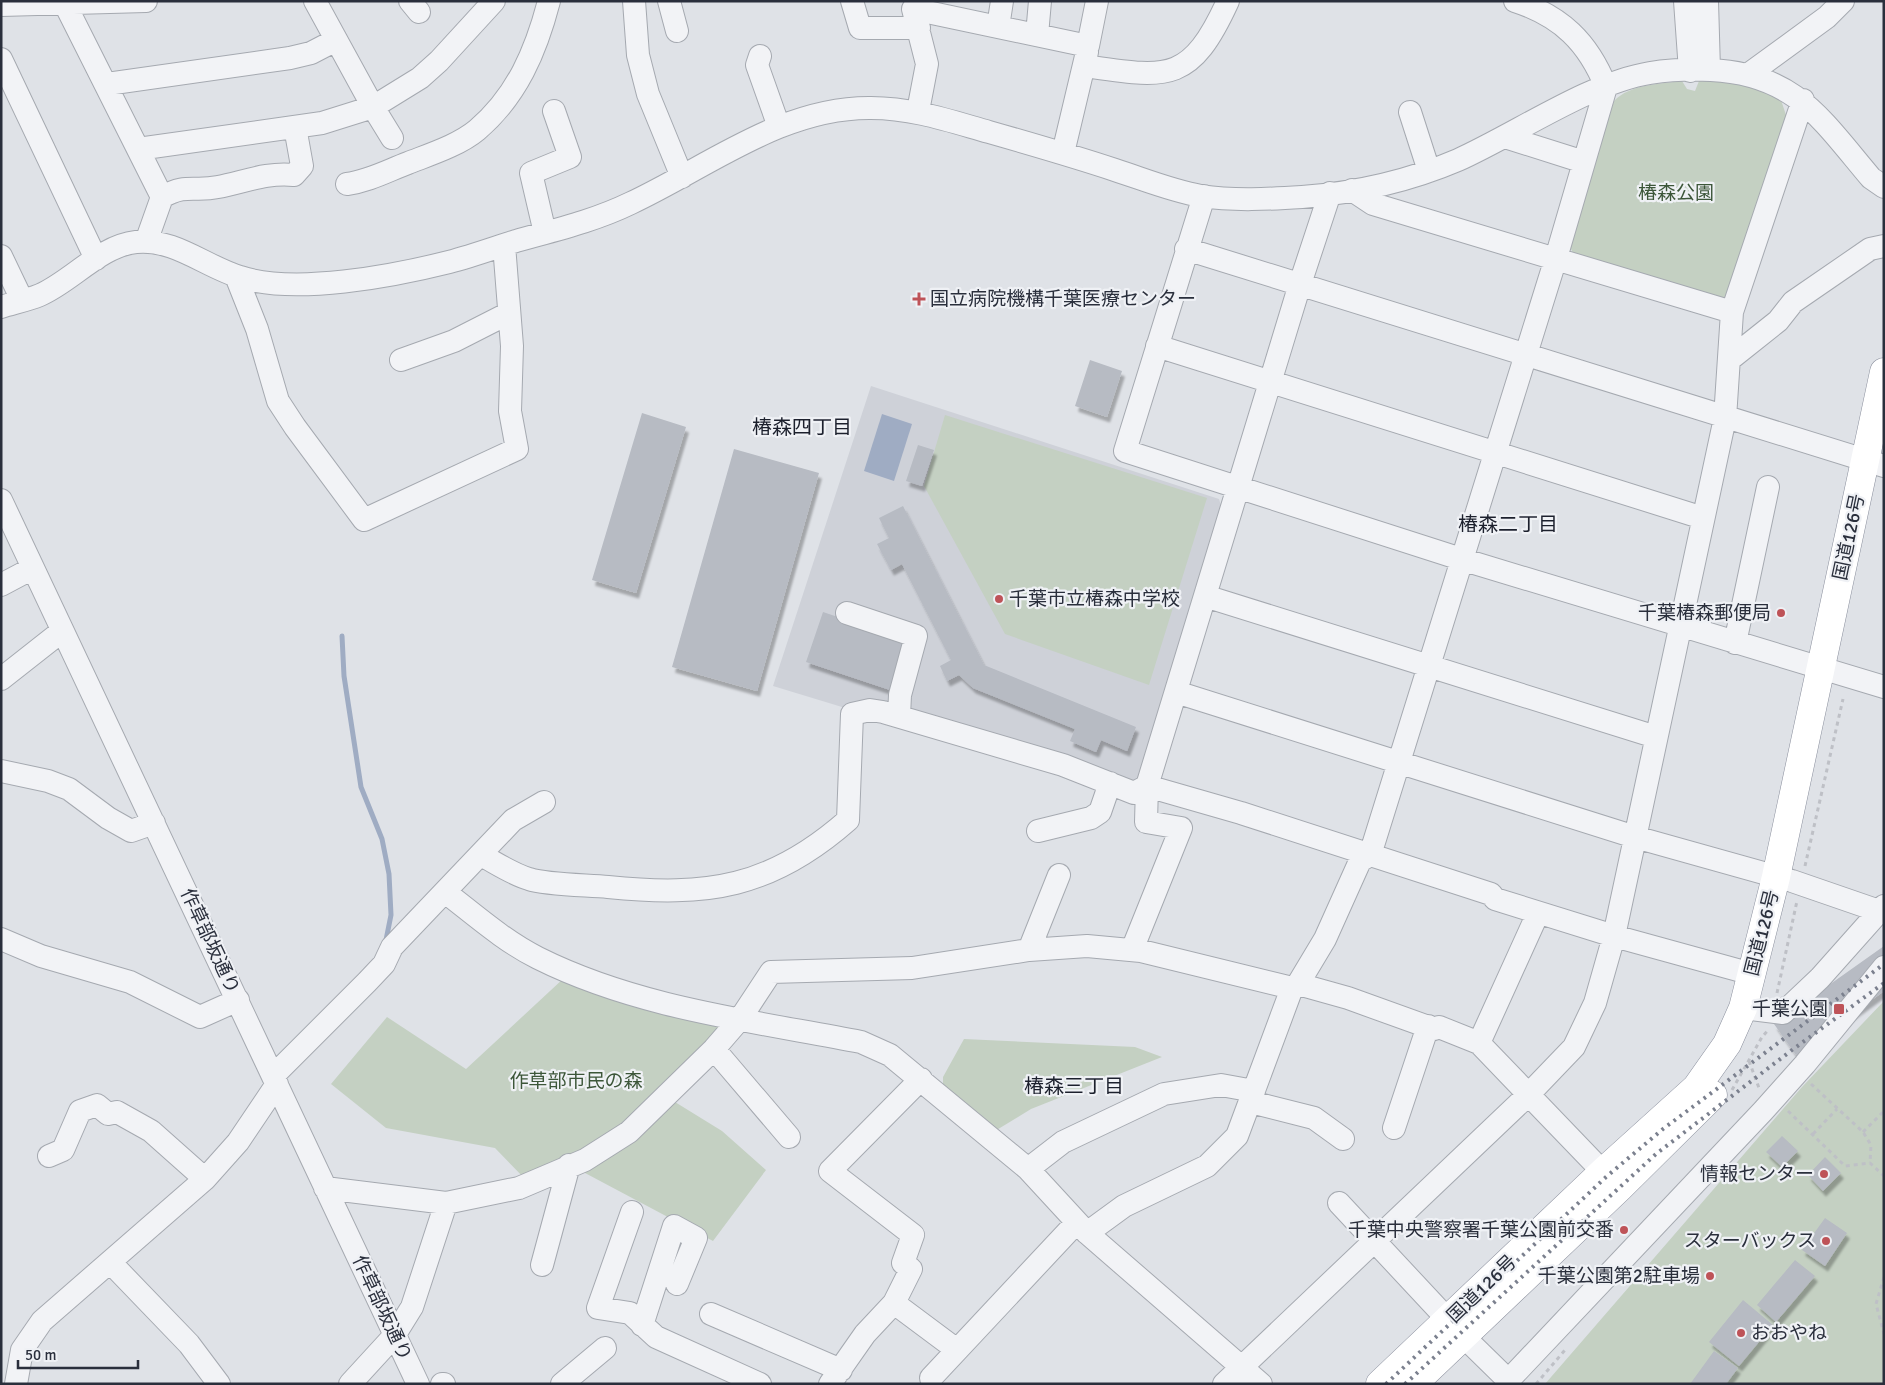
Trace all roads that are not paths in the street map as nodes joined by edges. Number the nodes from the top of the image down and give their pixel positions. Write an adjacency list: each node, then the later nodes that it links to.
1 (146, 1): 16 (street)
2 (315, 1): 23 (street)
3 (494, 1): 32 (street)
4 (549, 1): 45 (street)
5 (634, 1): 44 (street)
6 (669, 1): 21 (street)
7 (852, 1): 20 (street)
8 (1002, 1): 19 (street)
9 (1040, 1): 22 (street)
10 (1097, 1): 25 (street)
11 (1228, 1): 25 (street)
12 (1686, 1): 27 (street)
13 (1707, 1): 27 (street)
14 (1842, 1): 28 (street)
15 (1519, 2): 30 (street)
16 (65, 4): 17 (street); 29 (street)
17 (1, 5)
18 (939, 8): 19 (street); 20 (street)
19 (998, 27): 22 (street)
20 (919, 28): 34 (street)
21 (677, 31)
22 (1037, 35): 25 (street)
23 (336, 40): 29 (street); 32 (street)
24 (760, 56): 37 (street)
25 (1086, 56): 41 (street)
26 (1, 59): 58 (street)
27 (1699, 70): 28 (street); 30 (street)
28 (1749, 74): 31 (street)
29 (107, 84): 40 (street)
30 (1606, 87): 38 (street); 42 (street)
31 (1803, 100): 46 (street); 62 (street)
32 (373, 107): 36 (street); 39 (street)
33 (554, 111): 51 (street)
34 (918, 111): 37 (street); 41 (street)
35 (1410, 112): 43 (street)
36 (295, 127): 40 (street); 50 (street)
37 (779, 127): 44 (street)
38 (1505, 137): 42 (street); 43 (street)
39 (392, 138)
40 (138, 149): 50 (street)
41 (1063, 153): 49 (street)
42 (1584, 162): 57 (street)
43 (1429, 171): 47 (street)
44 (682, 177): 51 (street)
45 (347, 184)
46 (1884, 187)
47 (1352, 190): 48 (street); 57 (street)
48 (1330, 193): 49 (street); 60 (street)
49 (1204, 196): 55 (street)
50 (162, 197): 52 (street)
51 (545, 233): 53 (street)
52 (146, 242): 58 (street); 59 (street)
53 (504, 245): 59 (street); 63 (street)
54 (1884, 246): 67 (street)
55 (1186, 249): 60 (street); 64 (street)
56 (1, 256): 61 (street)
57 (1556, 258): 62 (street); 65 (street)
58 (96, 259): 61 (street)
59 (236, 276): 63 (street)
60 (1300, 284): 65 (street); 69 (street)
61 (12, 303)
62 (1732, 312): 67 (street)
63 (508, 313): 66 (street)
64 (1157, 346): 69 (street); 73 (street)
65 (1526, 355): 70 (street); 71 (street)
66 (401, 360)
67 (1729, 360): 70 (street)
68 (1884, 372): 72 (highway, 国道126号)
69 (1270, 380): 71 (street); 73 (street)
70 (1726, 418): 72 (street); 76 (street)
71 (1494, 452): 76 (street); 77 (street)
72 (1878, 458): 86 (highway, 国道126号)
73 (1238, 486): 77 (street); 80 (street)
74 (1768, 487): 84 (street)
75 (1, 500): 78 (street, 作草部坂通り)
76 (1703, 518): 82 (street)
77 (1461, 559): 82 (street); 85 (street)
78 (32, 568): 79 (street); 83 (street, 作草部坂通り)
79 (1, 585)
80 (1205, 596): 85 (street); 89 (street)
81 (847, 613): 90 (street)
82 (1680, 627): 84 (street); 91 (street)
83 (62, 631): 87 (street); 97 (street, 作草部坂通り)
84 (1735, 643): 86 (street)
85 (1428, 666): 91 (street); 92 (street)
86 (1829, 670): 88 (street); 103 (highway, 国道126号)
87 (1, 679)
88 (1884, 687)
89 (1176, 692): 92 (street); 95 (street)
90 (899, 716): 94 (street); 100 (street)
91 (1656, 737): 99 (street)
92 (1398, 763): 99 (street); 101 (street)
93 (1, 771): 97 (street)
94 (1110, 783): 95 (street); 98 (street)
95 (1147, 786): 101 (street); 110 (street)
96 (544, 802): 100 (street)
97 (154, 823): 114 (street, 作草部坂通り)
98 (1038, 831)
99 (1635, 837): 103 (street); 107 (street)
100 (481, 855): 104 (street)
101 (1370, 855): 106 (street); 113 (street)
102 (1059, 875): 109 (street)
103 (1790, 881): 105 (street); 112 (highway, 国道126号); 115 (highway, 国道126号)
104 (445, 892): 116 (street); 121 (street)
105 (1881, 908): 115 (street)
106 (1538, 913): 107 (street); 118 (street)
107 (1614, 936): 112 (street); 122 (street)
108 (1, 939): 114 (street)
109 (1030, 950): 110 (street); 116 (street)
110 (1132, 950): 113 (street)
111 (1884, 967): 152 (street)
112 (1752, 974): 115 (highway, 国道126号)
113 (1295, 986): 117 (street); 123 (street)
114 (238, 1000): 121 (street, 作草部坂通り)
115 (1762, 1011): 130 (highway, 国道126号); 144 (highway, 国道126号)
116 (740, 1019): 119 (street); 120 (street)
117 (1428, 1026): 118 (street); 124 (street)
118 (1479, 1043): 122 (street)
119 (714, 1049): 125 (street); 128 (street)
120 (921, 1079): 129 (street); 141 (street)
121 (275, 1080): 131 (street); 132 (street, 作草部坂通り)
122 (1529, 1094): 130 (street); 137 (street)
123 (1253, 1097): 126 (street); 129 (street); 136 (street)
124 (1394, 1128)
125 (789, 1137)
126 (1343, 1140)
127 (49, 1156): 131 (street)
128 (570, 1165): 133 (street); 139 (street)
129 (1028, 1169): 136 (street)
130 (1603, 1172): 144 (highway, 国道126号)
131 (205, 1178): 138 (street)
132 (326, 1188): 133 (street); 145 (street, 作草部坂通り)
133 (446, 1203): 145 (street)
134 (1339, 1203): 137 (street)
135 (632, 1212): 143 (street)
136 (1082, 1228): 147 (street); 148 (street)
137 (1376, 1242): 144 (street); 148 (street)
138 (110, 1262): 149 (street); 153 (street)
139 (542, 1265)
140 (677, 1284): 143 (street)
141 (894, 1303): 147 (street); 150 (street)
142 (711, 1314): 150 (street)
143 (642, 1324): 157 (street)
144 (1456, 1329): 152 (street); 160 (highway, 国道126号); 161 (highway, 国道126号)
145 (394, 1336): 154 (street); 155 (street, 作草部坂通り)
146 (605, 1348): 156 (street)
147 (957, 1350): 151 (street)
148 (1242, 1367): 158 (street); 159 (street)
149 (12, 1377)
150 (835, 1377)
151 (931, 1378)
152 (1507, 1382)
153 (220, 1384)
154 (350, 1384)
155 (418, 1384)
156 (562, 1384)
157 (760, 1384)
158 (1224, 1384)
159 (1262, 1384)
160 (1380, 1384)
161 (1414, 1384)

